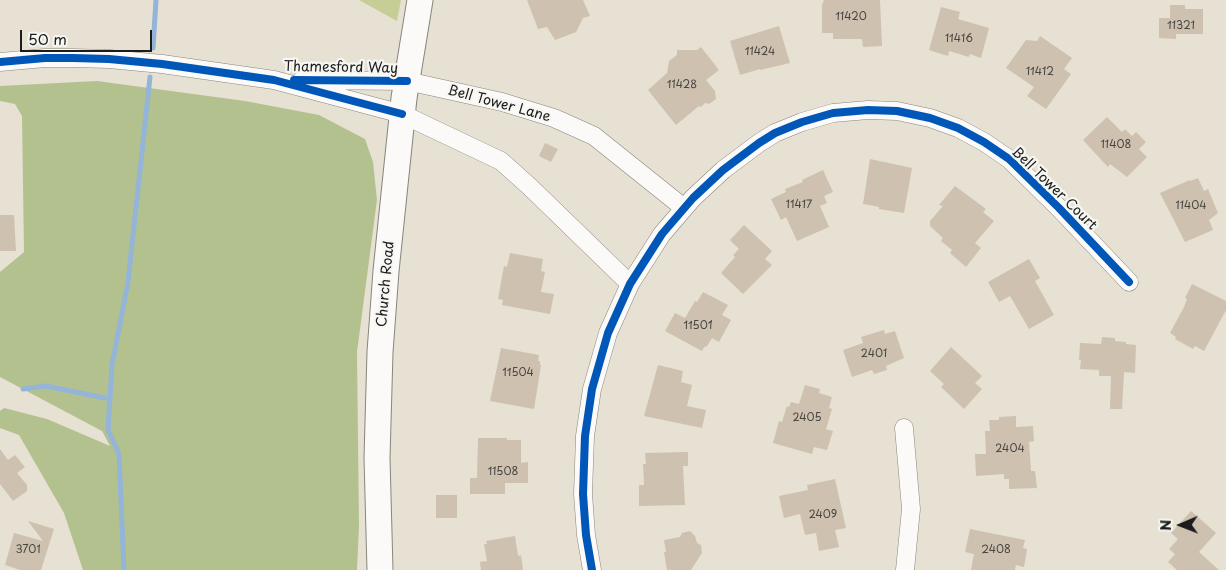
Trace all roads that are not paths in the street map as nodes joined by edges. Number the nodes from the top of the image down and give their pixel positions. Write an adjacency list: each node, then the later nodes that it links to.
1 (420, 0): 4 (main road, Church Road)
2 (0, 62): 3 (street, Thamesford Way)
3 (274, 80): 4 (street, Thamesford Way); 5 (street, Thamesford Way)
4 (407, 81): 5 (main road, Church Road); 6 (street, Bell Tower Lane)
5 (402, 114): 8 (street); 10 (main road, Church Road)
6 (684, 208): 7 (street, Bell Tower Court); 8 (street, Bell Tower Court)
7 (1128, 282)
8 (630, 284): 11 (street, Bell Tower Court)
9 (904, 428): 12 (street)
10 (380, 570)
11 (592, 570)
12 (906, 570)

